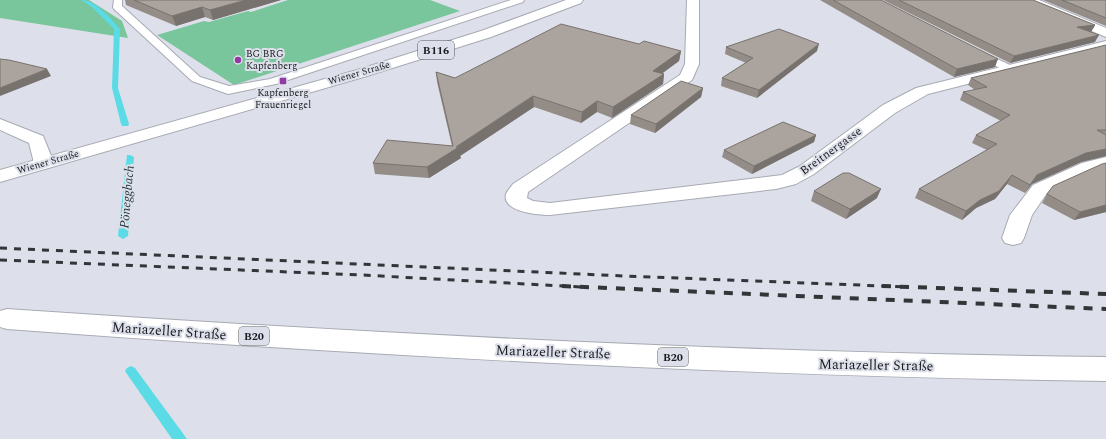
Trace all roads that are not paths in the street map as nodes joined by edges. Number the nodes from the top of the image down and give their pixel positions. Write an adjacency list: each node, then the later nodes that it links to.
1 (118, 0): 2 (lane)
2 (520, 0)
3 (577, 0): 11 (main road, Wiener Straße / B116)
4 (694, 0): 9 (main road, Breitnergasse)
5 (1029, 0): 6 (main road)
6 (1106, 33)
7 (1106, 45): 9 (main road, Breitnergasse)
8 (966, 46): 9 (lane)
9 (1008, 68)
10 (0, 124): 11 (main road)
11 (44, 163): 13 (main road, Wiener Straße / B116)
12 (1106, 163): 14 (main road)
13 (0, 176)
14 (1013, 238)
15 (4, 319): 16 (main road, Mariazeller Straße / B20)
16 (1106, 369)

